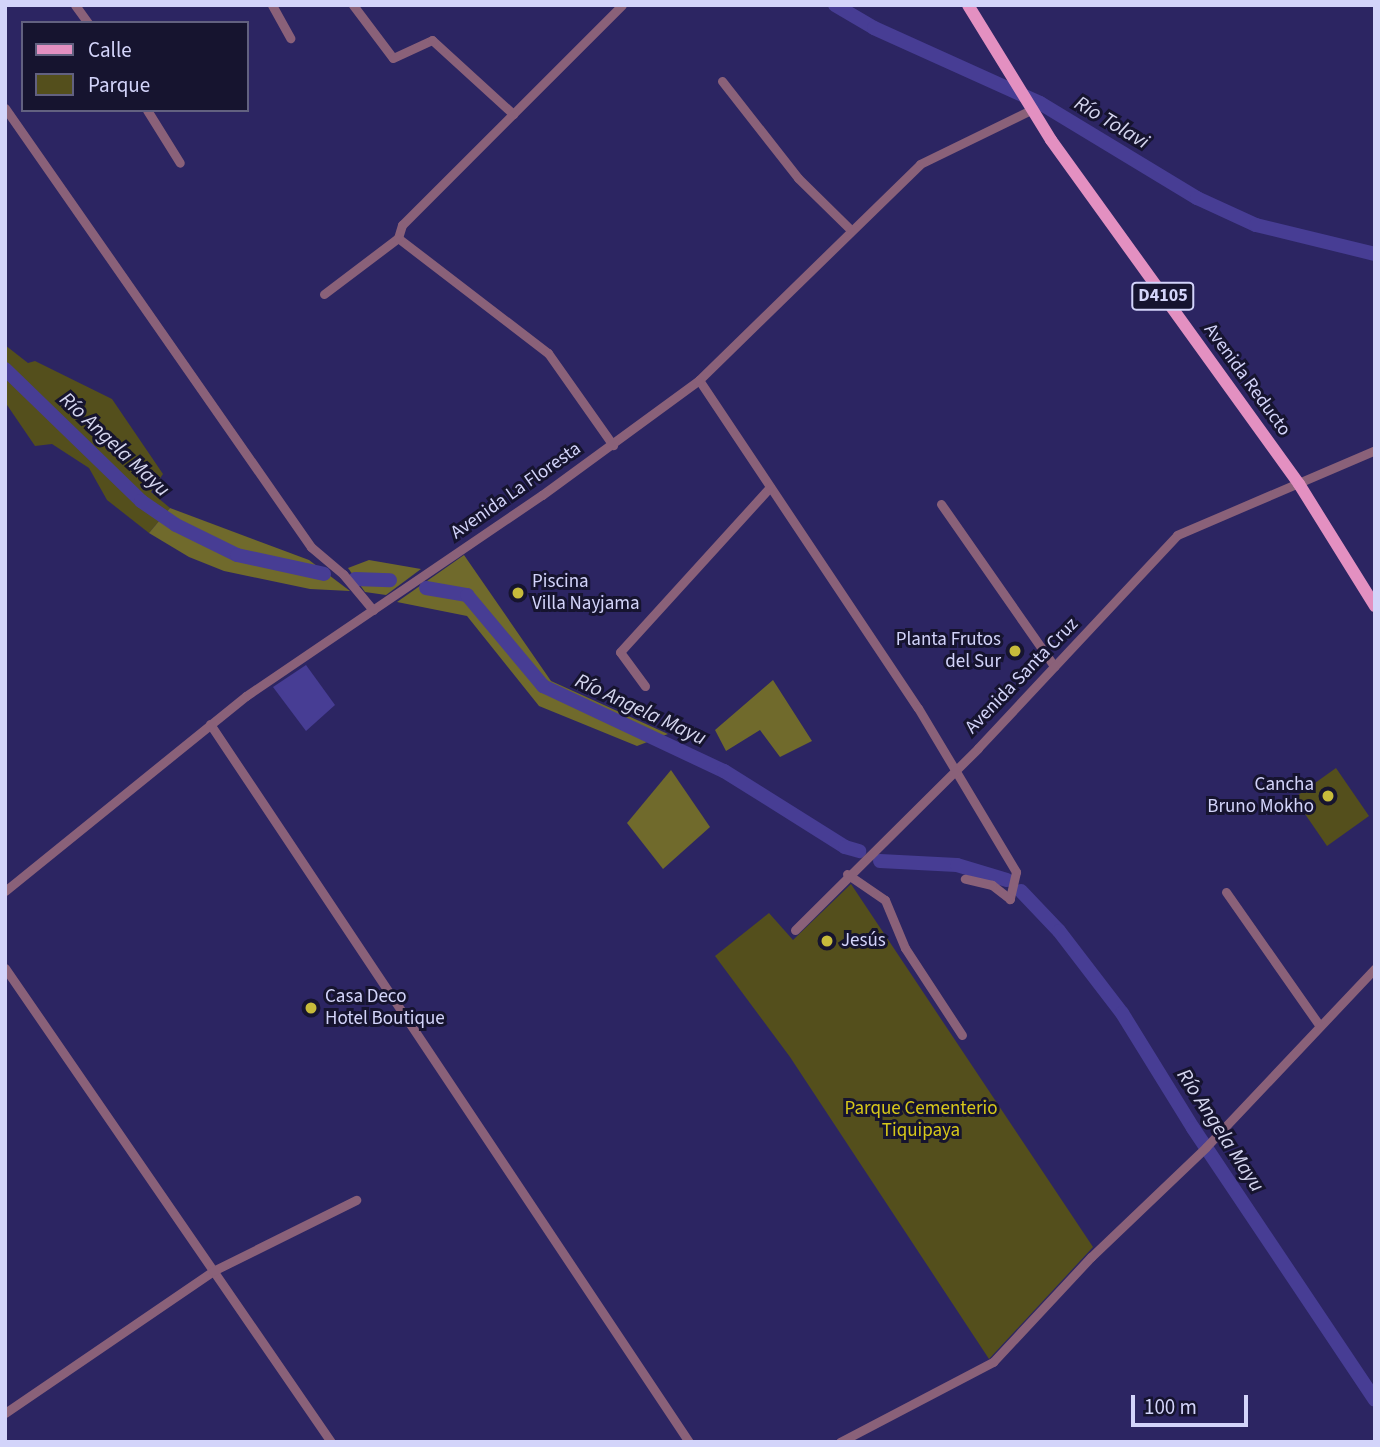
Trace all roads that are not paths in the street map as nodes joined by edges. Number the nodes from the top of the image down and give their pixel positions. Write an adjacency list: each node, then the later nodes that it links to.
1 (75, 5): 6 (street)
2 (272, 5): 7 (street)
3 (353, 5): 12 (street)
4 (622, 5): 12 (street)
5 (968, 5): 9 (main road, Avenida Reducto / D4105)
6 (87, 21)
7 (289, 38)
8 (722, 81): 14 (street)
9 (1032, 107): 14 (street, Avenida La Floresta); 20 (main road, Avenida Reducto / D4105)
10 (5, 108): 24 (street)
11 (148, 112): 13 (street)
12 (513, 114): 15 (street)
13 (180, 163)
14 (851, 230): 17 (street, Avenida La Floresta)
15 (398, 238): 16 (street); 18 (street)
16 (324, 294)
17 (699, 380): 18 (street, Avenida La Floresta); 21 (street)
18 (612, 445): 24 (street, Avenida La Floresta)
19 (1375, 450): 20 (street, Avenida Santa Cruz)
20 (1299, 484): 23 (main road, Avenida Reducto / D4105); 25 (street, Avenida Santa Cruz)
21 (770, 487): 26 (street); 28 (street)
22 (941, 504): 25 (street)
23 (1375, 606)
24 (373, 610): 27 (street, Avenida La Floresta)
25 (1054, 666): 28 (street, Avenida Santa Cruz)
26 (645, 686)
27 (210, 724): 31 (street, Avenida La Floresta); 42 (street)
28 (955, 769): 29 (street, Avenida Santa Cruz); 30 (street)
29 (847, 874): 33 (street, Avenida Santa Cruz); 37 (street)
30 (965, 880)
31 (5, 891)
32 (1226, 892): 36 (street)
33 (795, 930)
34 (5, 968): 39 (street)
35 (1375, 968): 36 (street)
36 (1319, 1025): 43 (street)
37 (962, 1035)
38 (356, 1200): 39 (street)
39 (213, 1271): 40 (street); 41 (street)
40 (5, 1413)
41 (331, 1442)
42 (690, 1442)
43 (840, 1442)

